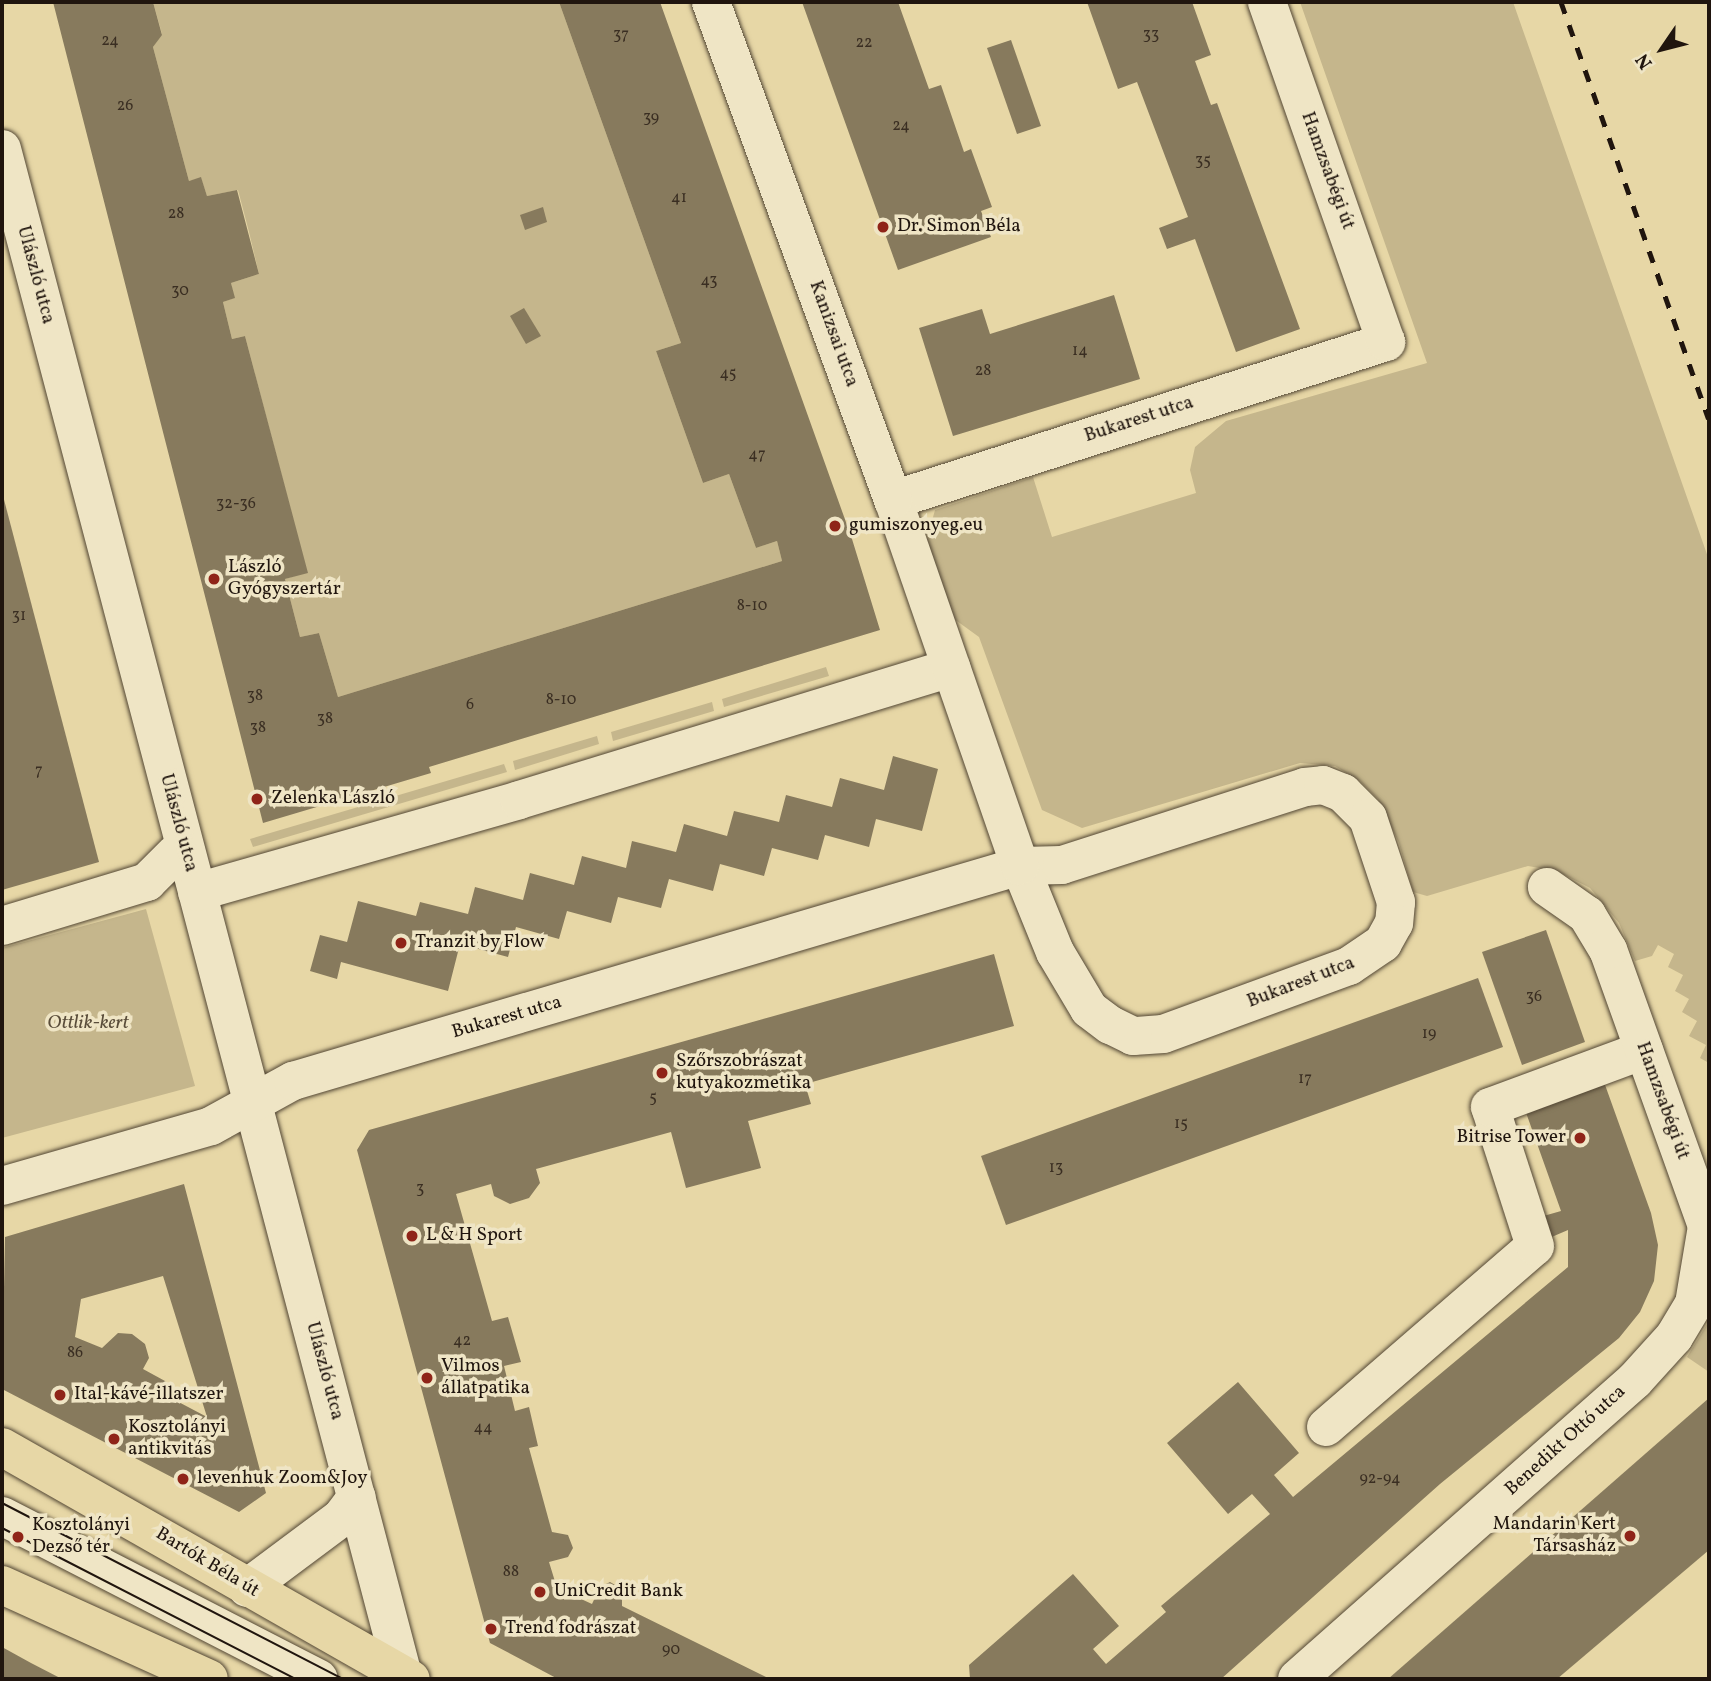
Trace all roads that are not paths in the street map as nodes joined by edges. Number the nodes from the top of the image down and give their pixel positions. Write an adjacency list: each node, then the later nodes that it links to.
1 (711, 2): 5 (street, Kanizsai utca)
2 (1267, 2): 4 (street, Hamzsabégi út)
3 (2, 149): 10 (street, Ulászló utca)
4 (1386, 342): 5 (street, Bukarest utca)
5 (893, 500): 6 (street, Kanizsai utca)
6 (951, 668): 8 (street, Bukarest utca); 10 (street)
7 (175, 854): 11 (street)
8 (1020, 866): 8 (street, Bukarest utca); 13 (street, Bukarest utca)
9 (1546, 887): 12 (street, Hamzsabégi út)
10 (197, 892): 13 (street, Ulászló utca)
11 (2, 926)
12 (1644, 1051): 15 (street, Hamzsabégi út); 16 (street)
13 (253, 1104): 14 (street, Bukarest utca); 18 (street, Ulászló utca)
14 (2, 1186)
15 (1674, 1337): 25 (street, Benedikt Ottó utca)
16 (1325, 1427)
17 (2, 1447): 21 (main road, Bartók Béla út)
18 (357, 1497): 21 (street); 22 (street, Ulászló utca)
19 (2, 1516): 24 (street)
20 (2, 1585): 23 (main road)
21 (247, 1588): 22 (main road, Bartók Béla út)
22 (406, 1678)
23 (209, 1679)
24 (319, 1679)
25 (1297, 1679)

